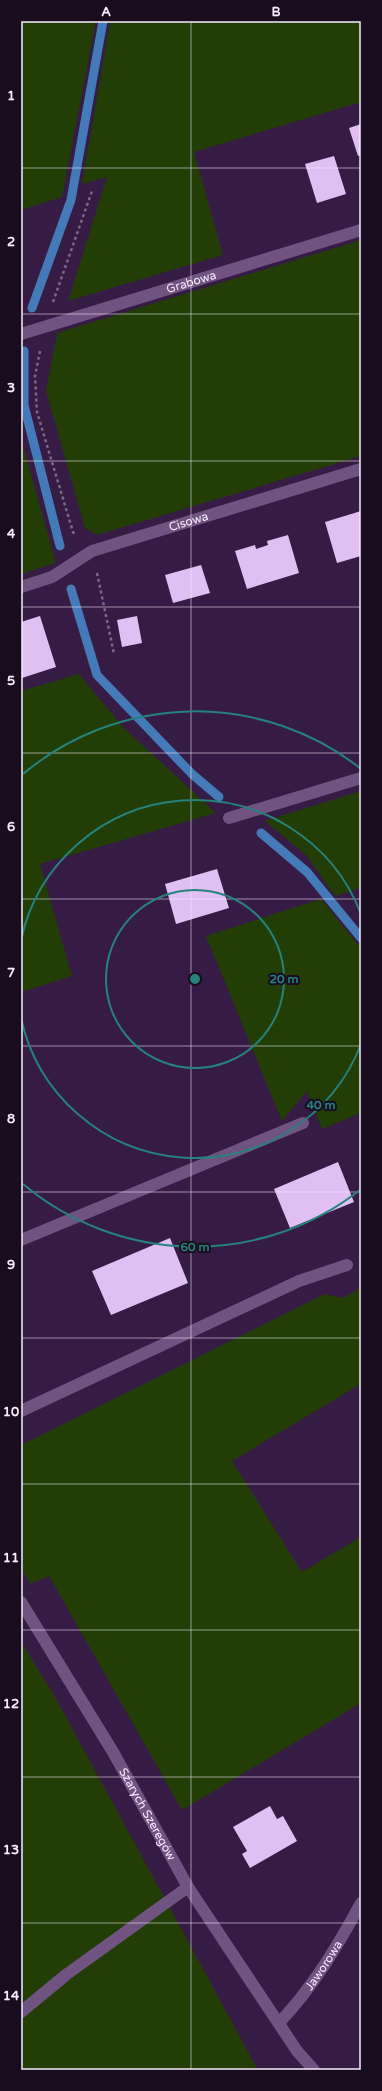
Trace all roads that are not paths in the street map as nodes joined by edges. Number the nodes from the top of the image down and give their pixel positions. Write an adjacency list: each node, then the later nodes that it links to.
1 (361, 230): 2 (street, Grabowa)
2 (21, 334)
3 (361, 469): 4 (street, Cisowa)
4 (21, 587)
5 (361, 778): 6 (street)
6 (229, 818)
7 (303, 1123): 8 (street)
8 (21, 1240)
9 (346, 1265): 10 (street)
10 (21, 1411)
11 (21, 1602): 12 (street, Szarych Szeregów)
12 (188, 1887): 14 (street); 15 (street, Szarych Szeregów)
13 (361, 1903): 15 (street, Jaworowa)
14 (21, 2012)
15 (279, 2023): 16 (street, Szarych Szeregów)
16 (314, 2070)

